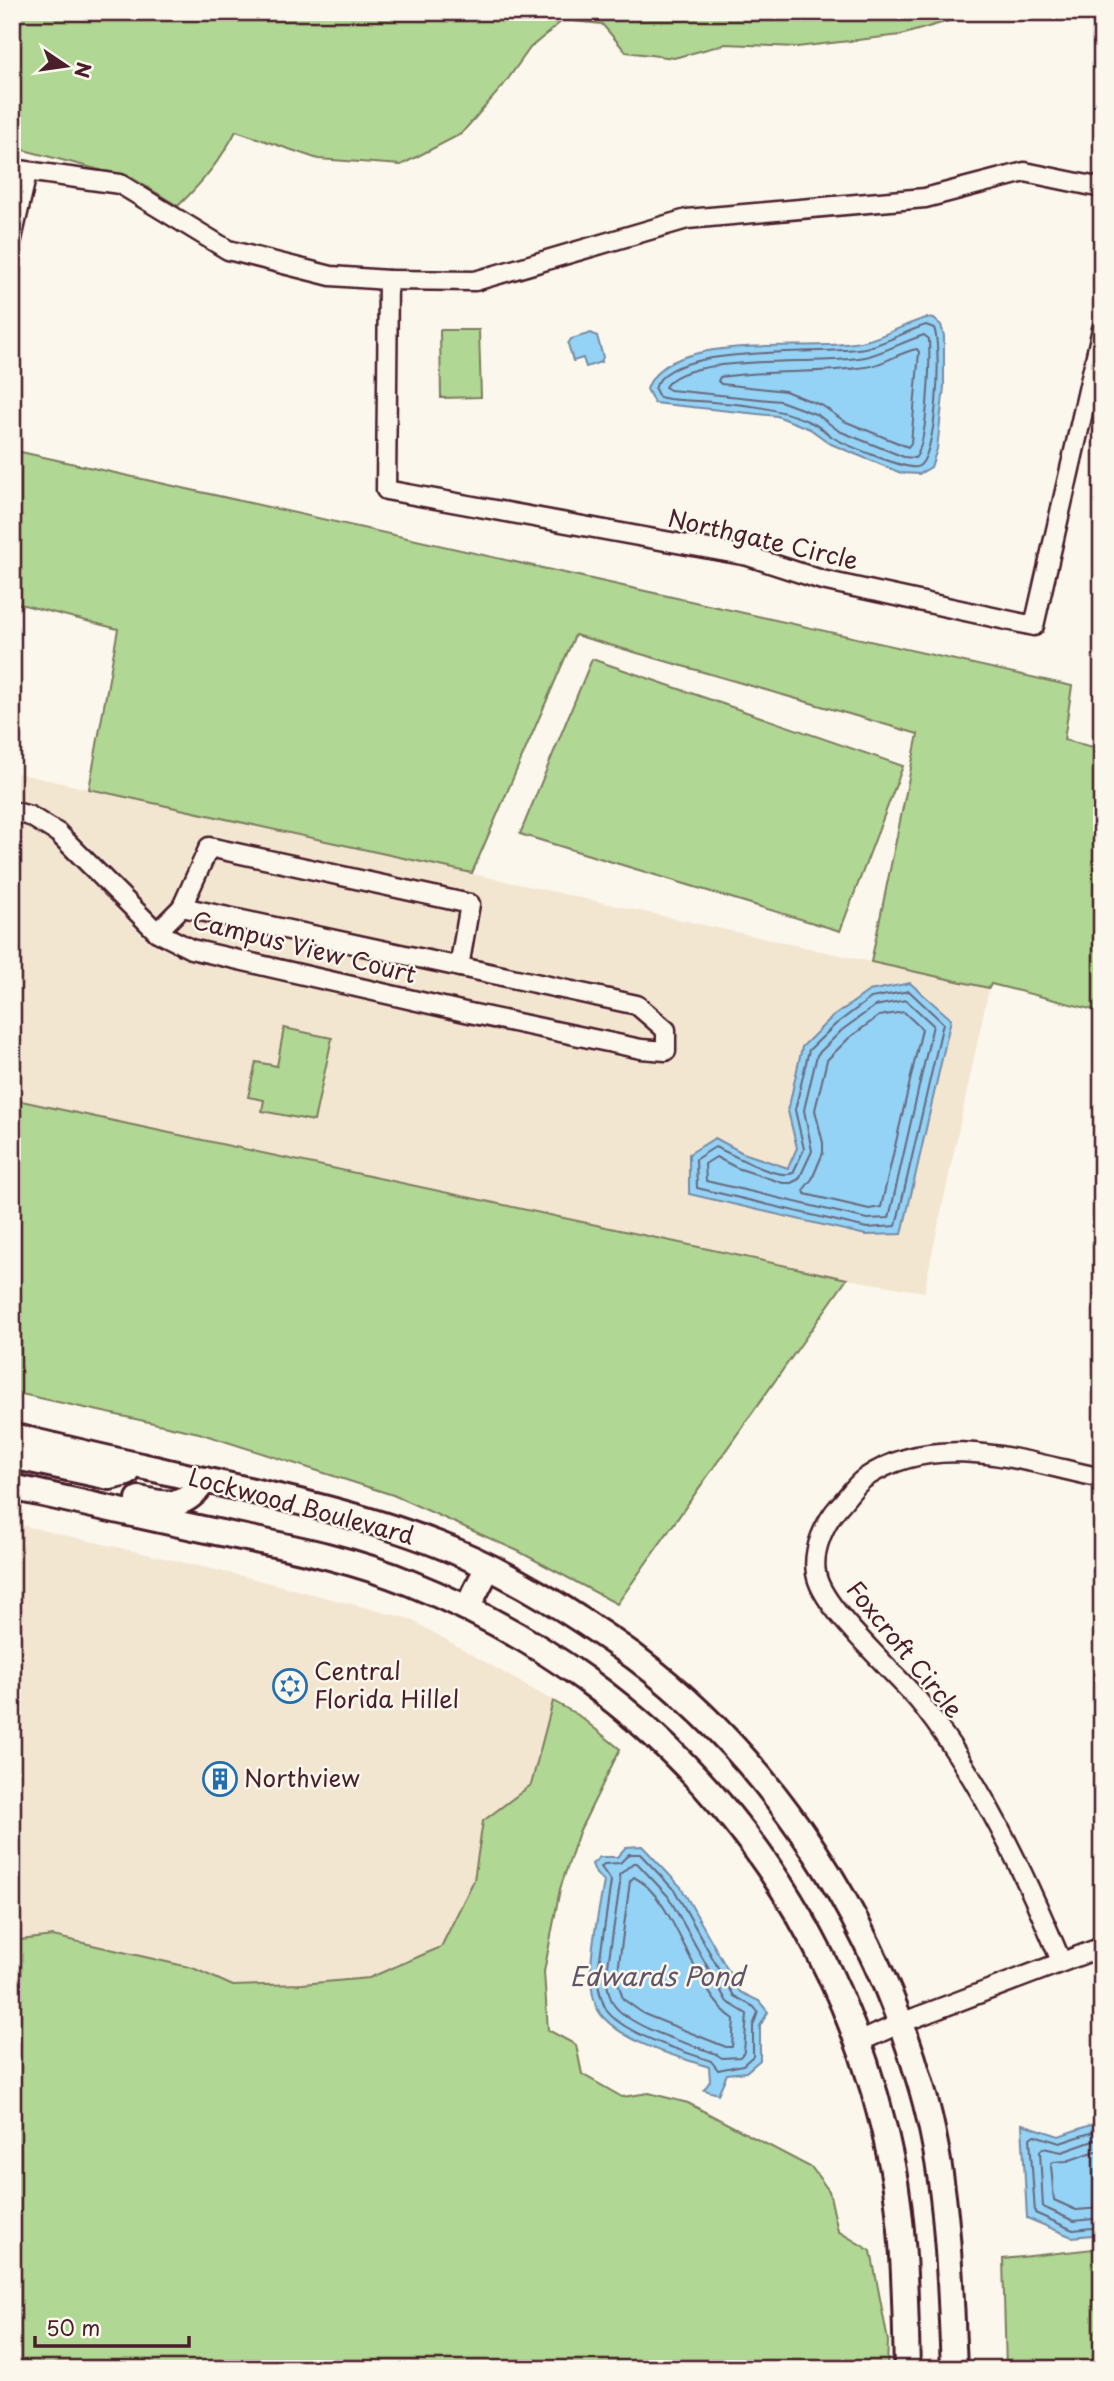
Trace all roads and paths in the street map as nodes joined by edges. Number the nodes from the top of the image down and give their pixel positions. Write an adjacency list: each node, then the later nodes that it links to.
1 (20, 171): 3 (street); 4 (street)
2 (1102, 188): 4 (street)
3 (12, 239)
4 (388, 281): 5 (street, Northgate Circle)
5 (1102, 329)
6 (12, 811): 8 (street, Campus View Court)
7 (182, 907): 8 (street); 9 (street); 9 (street)
8 (157, 932): 9 (street, Campus View Court)
9 (459, 967)
10 (12, 1436): 12 (main road, Lockwood Boulevard)
11 (12, 1455): 12 (main road)
12 (148, 1468): 14 (main road, Lockwood Boulevard)
13 (1102, 1478): 19 (street, Foxcroft Circle)
14 (205, 1480): 15 (main road); 16 (main road, Lockwood Boulevard)
15 (16, 1488): 17 (main road, Lockwood Boulevard)
16 (488, 1567): 17 (main road); 20 (main road, Lockwood Boulevard)
17 (467, 1608): 21 (main road, Lockwood Boulevard)
18 (1102, 1947): 19 (street)
19 (1061, 1961): 20 (street)
20 (901, 2023): 21 (street); 23 (main road, Lockwood Boulevard)
21 (859, 2042): 22 (main road, Lockwood Boulevard)
22 (907, 2369)
23 (954, 2369)

